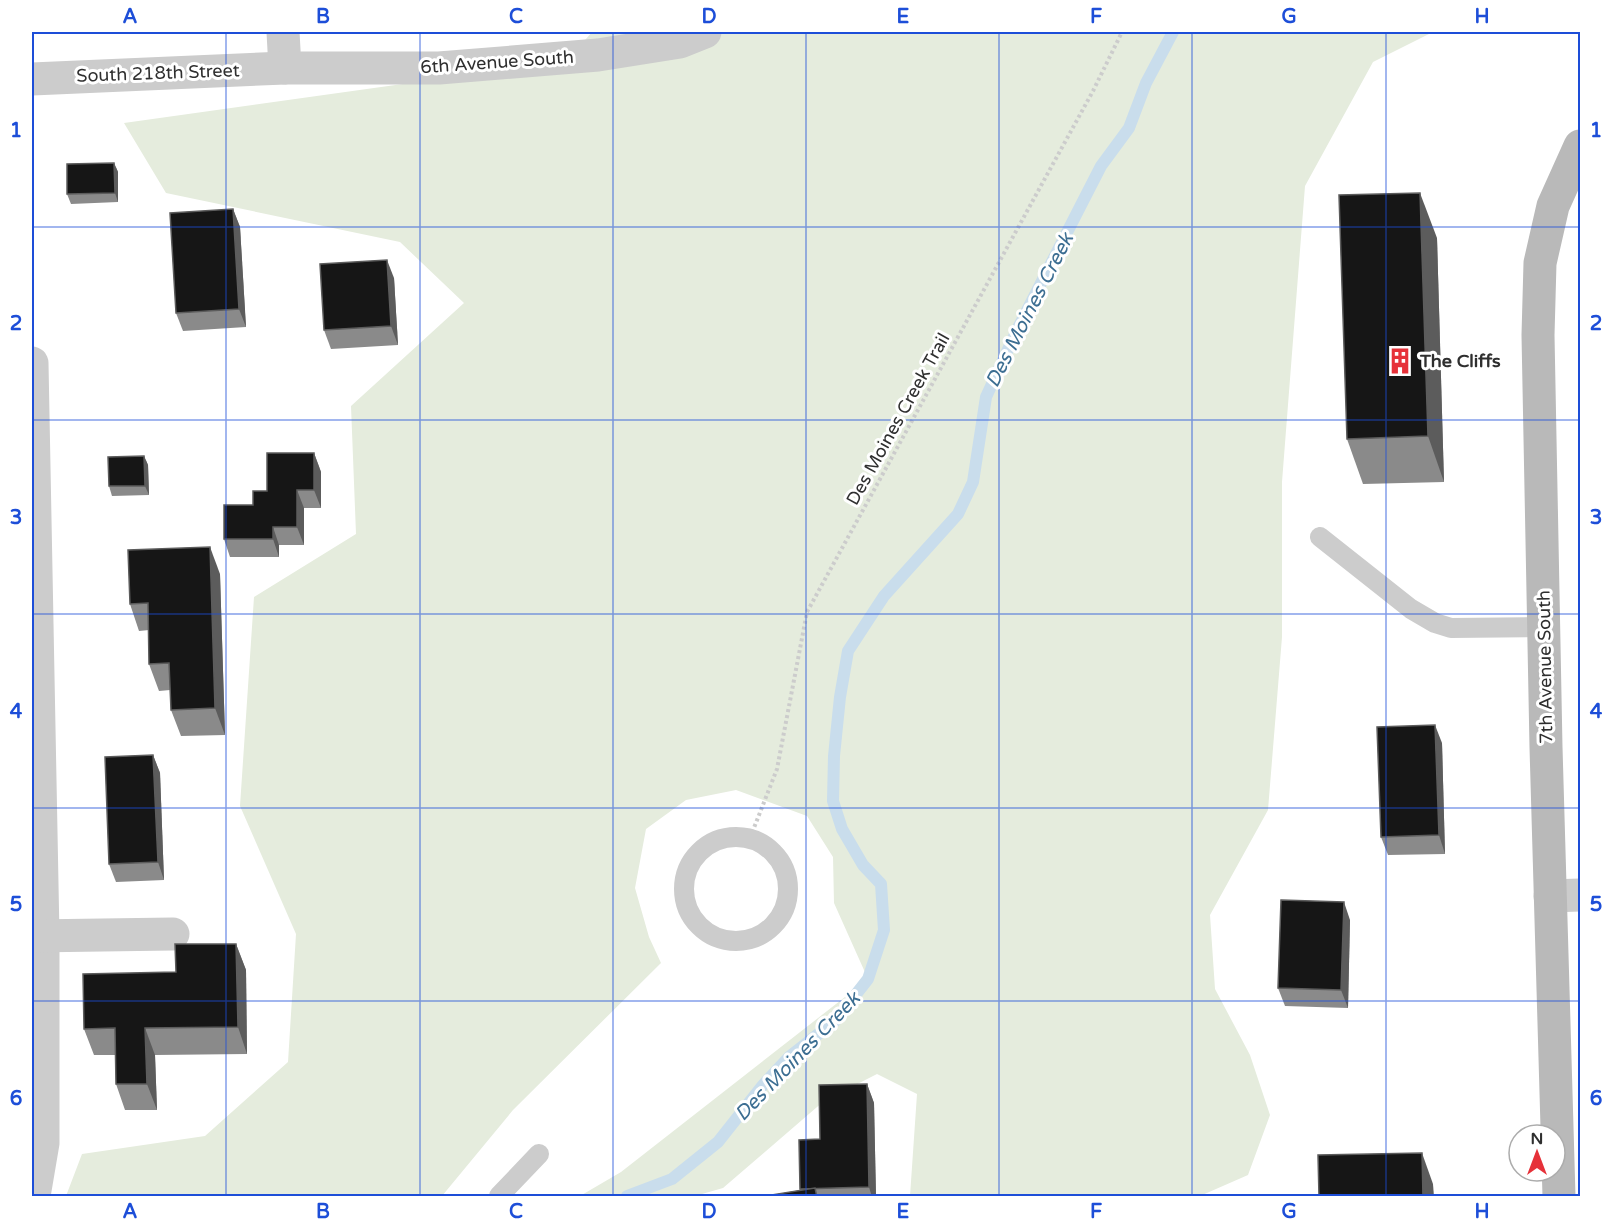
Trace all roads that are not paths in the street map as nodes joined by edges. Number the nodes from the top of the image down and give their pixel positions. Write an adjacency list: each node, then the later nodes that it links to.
1 (283, 32): 3 (street)
2 (705, 32): 3 (street, 6th Avenue South)
3 (285, 68): 4 (street, South 218th Street)
4 (32, 79)
5 (1581, 146): 8 (main road, 7th Avenue South)
6 (32, 363): 12 (street)
7 (1320, 537): 8 (lane)
8 (1544, 627): 10 (main road, 7th Avenue South)
9 (750, 838): 9 (lane)
10 (1565, 896): 17 (main road, 7th Avenue South)
11 (173, 934): 12 (street)
12 (38, 936): 13 (street)
13 (37, 1091): 15 (street)
14 (539, 1154): 16 (lane)
15 (34, 1197)
16 (499, 1197)
17 (1559, 1197)

